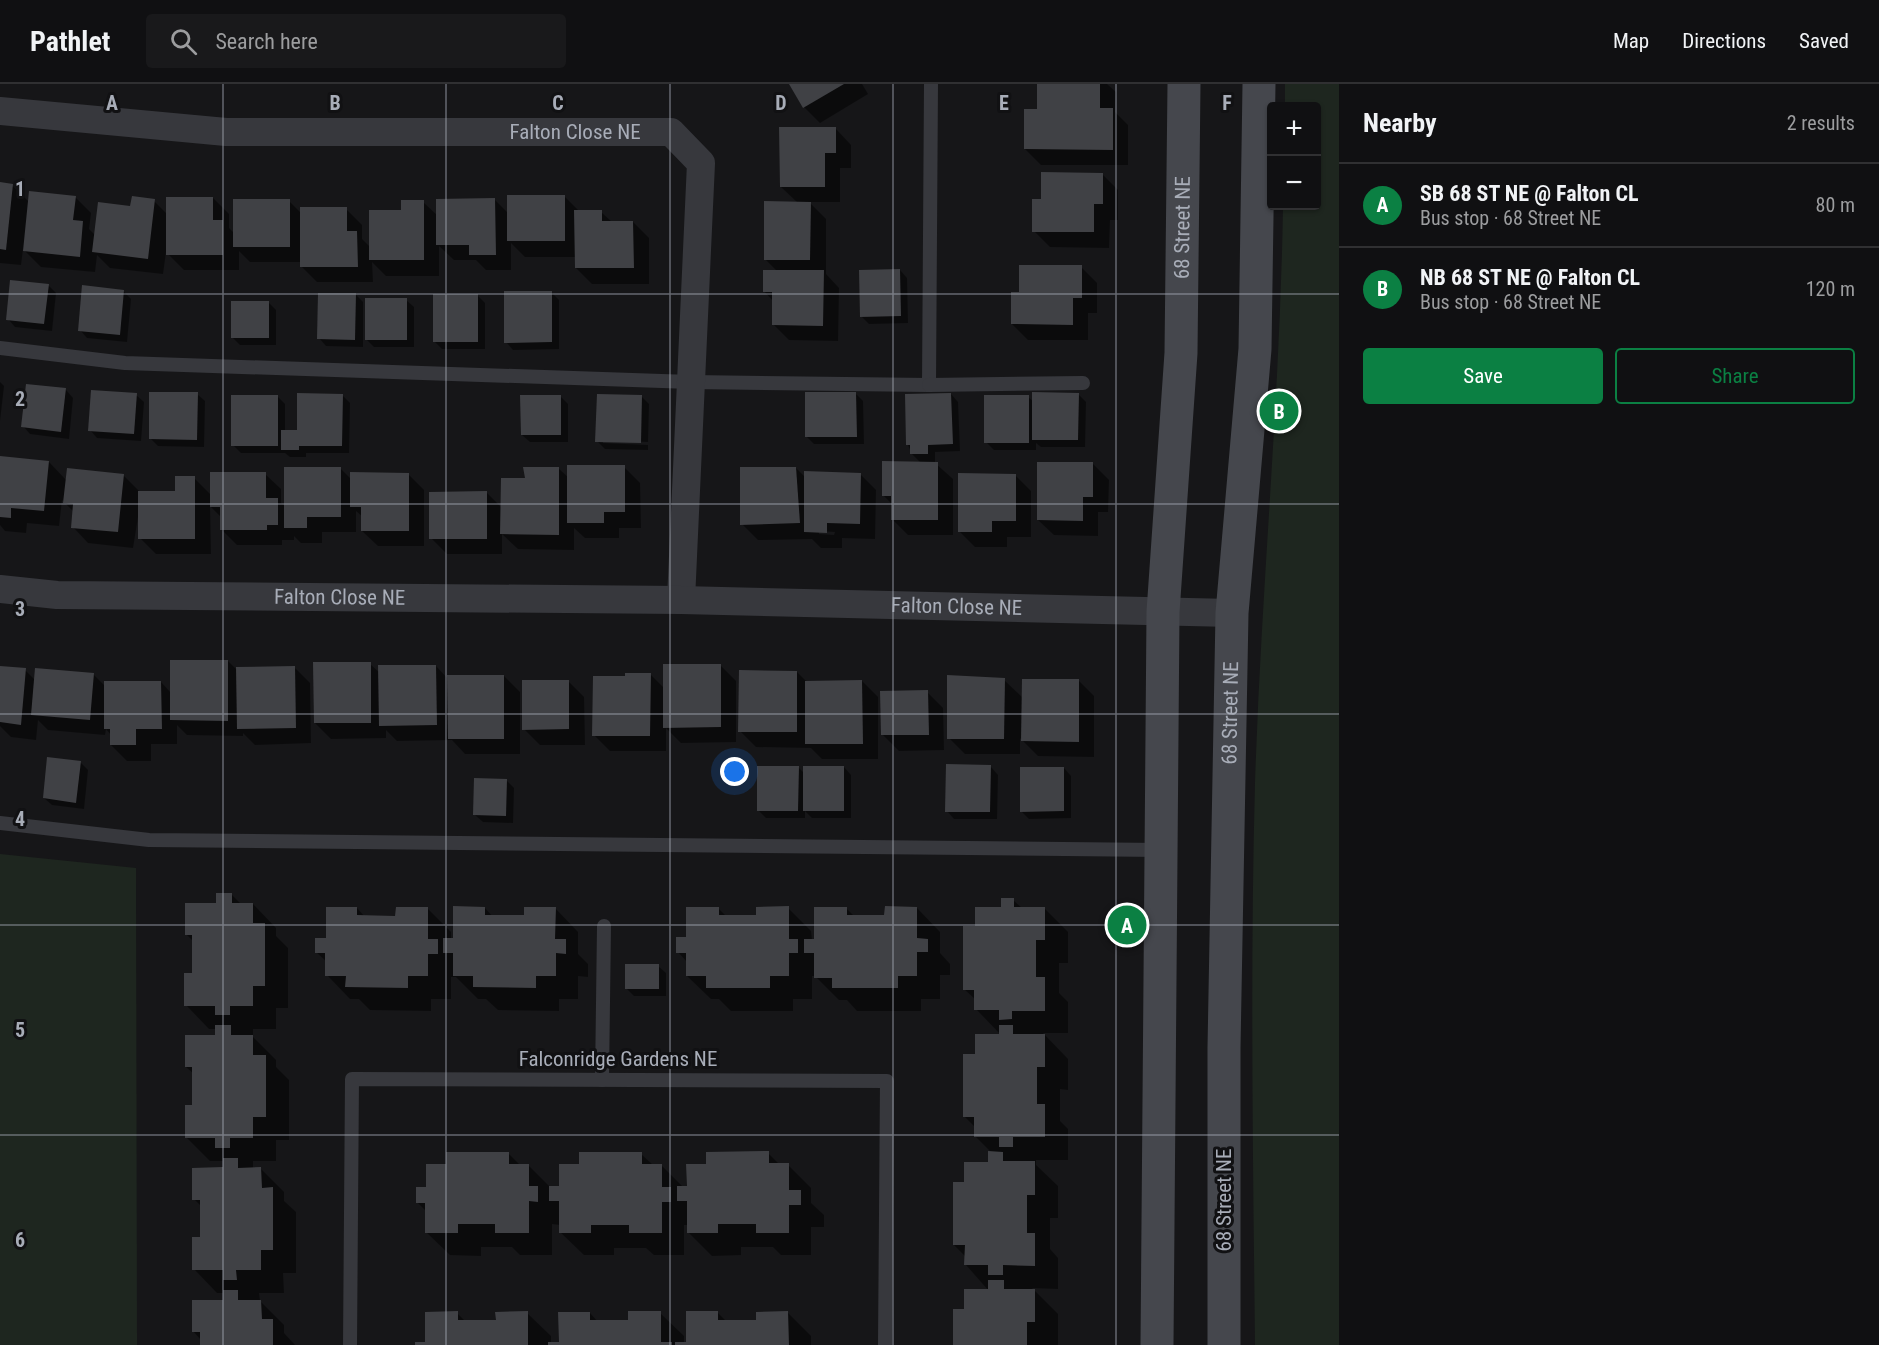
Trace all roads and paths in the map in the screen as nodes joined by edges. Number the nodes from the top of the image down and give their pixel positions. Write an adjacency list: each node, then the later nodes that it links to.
1 (931, 84): 8 (lane)
2 (1184, 84): 11 (main road, 68 Street NE)
3 (1259, 84): 12 (main road, 68 Street NE)
4 (0, 111): 6 (street, Falton Close NE)
5 (0, 348): 6 (lane)
6 (691, 382): 8 (lane); 10 (street, Falton Close NE)
7 (1083, 383): 8 (lane)
8 (929, 385)
9 (0, 589): 10 (street, Falton Close NE)
10 (681, 600): 11 (street, Falton Close NE)
11 (1163, 612): 12 (street, Falton Close NE); 14 (main road, 68 Street NE)
12 (1232, 613): 20 (main road, 68 Street NE)
13 (0, 824): 14 (lane)
14 (1162, 850): 19 (main road, 68 Street NE)
15 (604, 926): 16 (lane)
16 (602, 1080): 17 (lane, Falconridge Gardens NE); 18 (lane, Falconridge Gardens NE)
17 (350, 1345)
18 (885, 1345)
19 (1157, 1345)
20 (1224, 1345)

